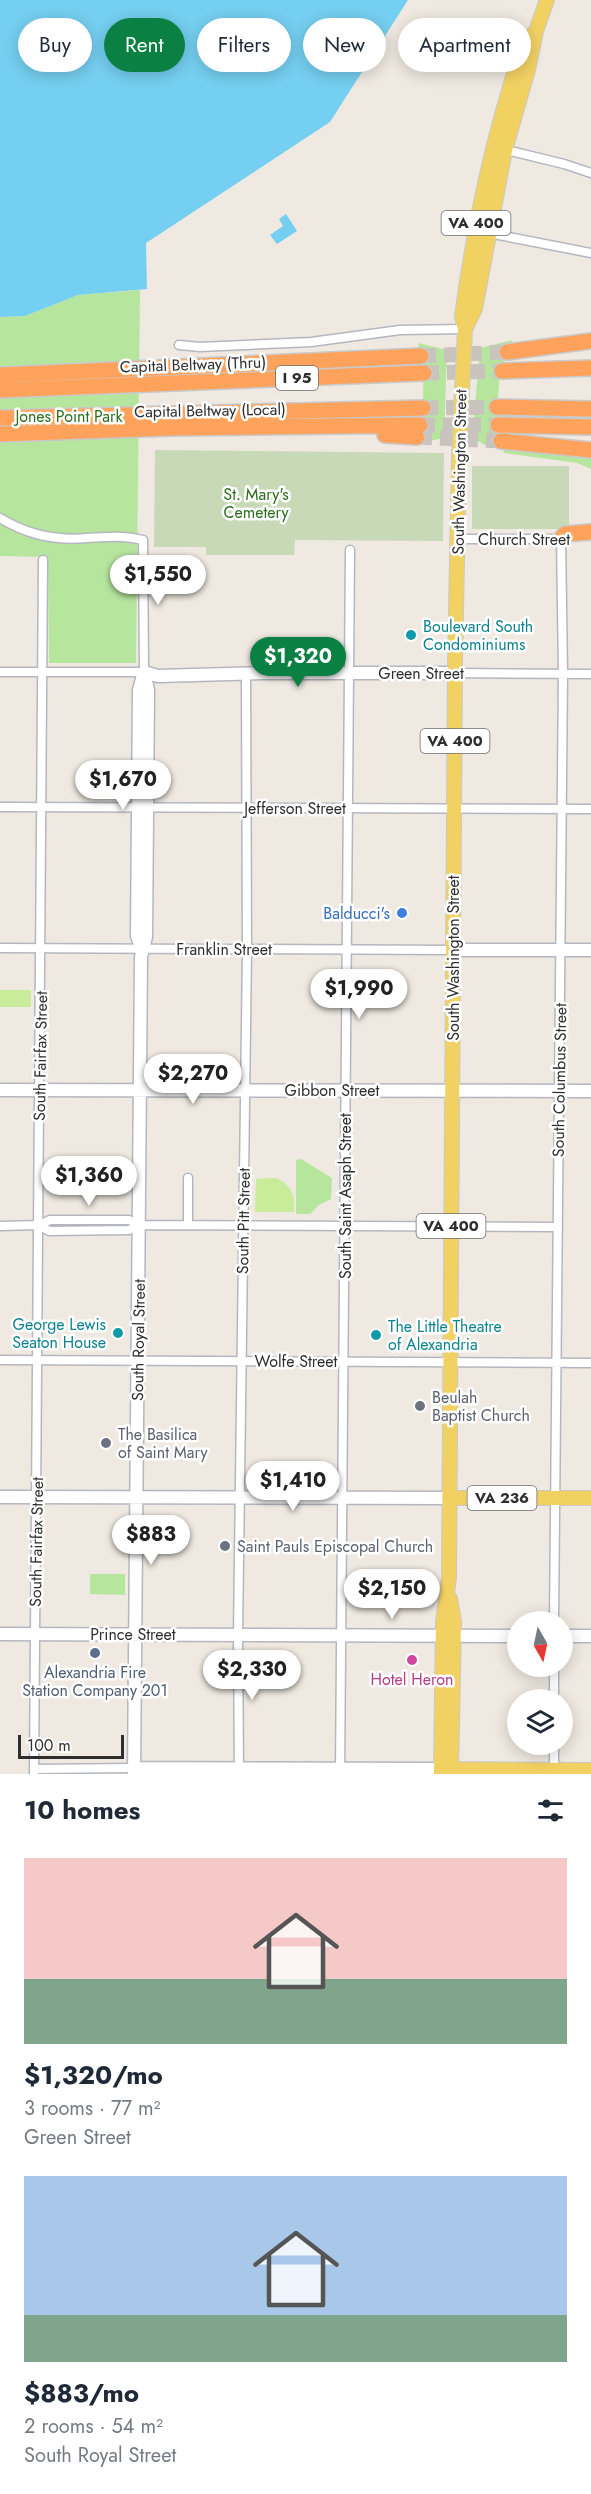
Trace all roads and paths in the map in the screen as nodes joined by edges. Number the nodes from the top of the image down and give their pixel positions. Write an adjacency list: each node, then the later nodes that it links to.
1 (547, 0): 2 (main road, South Washington Street / VA 400)
2 (499, 148): 3 (street); 4 (main road, South Washington Street / VA 400); 6 (main road, South Washington Street / VA 400)
3 (591, 173)
4 (488, 233): 5 (street); 6 (main road, South Washington Street / VA 400)
5 (591, 253)
6 (465, 328): 8 (street); 30 (main road, South Washington Street / VA 400)
7 (591, 341): 9 (highway)
8 (179, 345)
9 (591, 349)
10 (421, 356): 15 (highway, I 95)
11 (591, 368): 12 (highway)
12 (502, 371)
13 (424, 373): 15 (highway, Capital Beltway (Thru) / I 95)
14 (0, 375): 15 (highway, I 95)
15 (170, 375): 16 (highway, Capital Beltway (Thru) / I 95)
16 (0, 390)
17 (497, 407): 19 (highway)
18 (423, 408): 21 (highway, I 95)
19 (591, 409)
20 (0, 418): 21 (highway, I 95)
21 (171, 420): 24 (highway, Capital Beltway (Local) / I 95); 25 (highway, Capital Beltway (Local) / I 95)
22 (498, 424): 23 (highway)
23 (591, 427)
24 (418, 431)
25 (0, 434)
26 (501, 441): 27 (highway)
27 (591, 450)
28 (0, 518): 37 (street, South Royal Street)
29 (591, 532): 31 (highway)
30 (458, 539): 31 (street, Church Street); 39 (main road, South Washington Street / VA 400)
31 (561, 539): 32 (street, Church Street); 40 (street, South Columbus Street)
32 (591, 539)
33 (350, 550): 38 (street, South Saint Asaph Street)
34 (43, 560): 36 (street, South Fairfax Street)
35 (0, 672): 36 (street, Green Street)
36 (42, 672): 37 (street, Green Street); 44 (street, South Fairfax Street)
37 (144, 672): 41 (main road, Green Street); 47 (main road, South Royal Street)
38 (349, 673): 39 (main road, Green Street); 41 (main road, Green Street); 46 (street, South Saint Asaph Street)
39 (455, 673): 40 (street, Green Street); 48 (main road, South Washington Street / VA 400)
40 (563, 673): 42 (street, Green Street); 49 (street, South Columbus Street)
41 (246, 674): 45 (street, South Pitt Street)
42 (591, 674)
43 (0, 807): 44 (street, Jefferson Street)
44 (41, 807): 47 (street, Jefferson Street); 52 (street, South Fairfax Street)
45 (245, 807): 46 (street, Jefferson Street); 47 (street, Jefferson Street); 54 (street, South Pitt Street)
46 (349, 807): 48 (street, Jefferson Street); 55 (street, South Saint Asaph Street)
47 (143, 808): 53 (main road, South Royal Street)
48 (454, 809): 49 (street, Jefferson Street); 56 (main road, South Washington Street / VA 400)
49 (561, 809): 50 (street, Jefferson Street); 57 (street, South Columbus Street)
50 (591, 809)
51 (0, 948): 52 (street, Franklin Street)
52 (41, 948): 53 (street, Franklin Street); 60 (street, South Fairfax Street)
53 (142, 949): 54 (street, Franklin Street); 61 (main road, South Royal Street)
54 (247, 949): 55 (street, Franklin Street); 62 (street, South Pitt Street)
55 (347, 950): 56 (street, Franklin Street); 63 (street, South Saint Asaph Street)
56 (453, 950): 57 (main road, Franklin Street); 64 (main road, South Washington Street / VA 400)
57 (560, 950): 58 (main road, Franklin Street); 65 (street, South Columbus Street)
58 (591, 950)
59 (0, 1090): 60 (main road, Gibbon Street)
60 (40, 1090): 61 (main road, Gibbon Street); 68 (street, South Fairfax Street)
61 (141, 1090): 62 (main road, Gibbon Street); 69 (main road, South Royal Street)
62 (245, 1090): 63 (main road, Gibbon Street); 72 (street, South Pitt Street)
63 (345, 1090): 64 (main road, Gibbon Street); 73 (street, South Saint Asaph Street)
64 (452, 1091): 65 (main road, Gibbon Street); 74 (main road, South Washington Street / VA 400)
65 (559, 1091): 66 (main road, Gibbon Street); 75 (street, South Columbus Street)
66 (591, 1091)
67 (188, 1178): 71 (street)
68 (39, 1225): 69 (street); 70 (street); 77 (street, South Fairfax Street)
69 (140, 1225): 71 (street); 79 (main road, South Royal Street)
70 (0, 1226)
71 (188, 1226): 72 (street)
72 (243, 1226): 73 (street); 78 (street, South Pitt Street)
73 (345, 1226): 74 (street); 80 (street, South Saint Asaph Street)
74 (451, 1226): 75 (street); 81 (main road, South Washington Street / VA 400)
75 (558, 1227): 82 (street, South Columbus Street)
76 (0, 1360): 77 (street, Wolfe Street)
77 (37, 1360): 79 (street, Wolfe Street); 85 (street, South Fairfax Street)
78 (241, 1360): 79 (street, Wolfe Street); 80 (street, Wolfe Street); 87 (street, South Pitt Street)
79 (138, 1361): 86 (main road, South Royal Street)
80 (343, 1361): 81 (street, Wolfe Street); 88 (street, South Saint Asaph Street)
81 (450, 1361): 82 (street, Wolfe Street); 89 (main road, South Washington Street / VA 400)
82 (556, 1363): 83 (street, Wolfe Street); 90 (street, South Columbus Street)
83 (591, 1363)
84 (0, 1497): 85 (main road)
85 (36, 1497): 86 (main road); 94 (street, South Fairfax Street)
86 (137, 1497): 87 (main road); 95 (main road, South Royal Street)
87 (240, 1497): 88 (main road); 96 (street, South Pitt Street)
88 (342, 1497): 89 (main road); 97 (street, South Saint Asaph Street)
89 (449, 1498): 90 (main road, VA 236); 98 (main road, South Washington Street / VA 400)
90 (555, 1498): 91 (main road, VA 236); 92 (street, South Columbus Street)
91 (591, 1498)
92 (554, 1611)
93 (0, 1634): 94 (main road, Prince Street)
94 (35, 1635): 95 (main road, Prince Street); 107 (street, South Fairfax Street)
95 (136, 1635): 96 (main road, Prince Street); 104 (main road, South Royal Street)
96 (238, 1635): 97 (main road, Prince Street); 105 (street, South Pitt Street)
97 (341, 1635): 98 (main road, Prince Street); 108 (street, South Saint Asaph Street)
98 (448, 1635): 99 (main road, Prince Street); 106 (main road, South Washington Street / VA 400)
99 (507, 1636)
100 (573, 1636): 101 (main road)
101 (591, 1636)
102 (554, 1755): 109 (street)
103 (591, 1770): 109 (main road)
104 (134, 1771): 105 (main road); 107 (street)
105 (239, 1771): 108 (main road)
106 (446, 1771): 108 (main road); 109 (main road)
107 (34, 1772)
108 (340, 1772)
109 (554, 1772)

